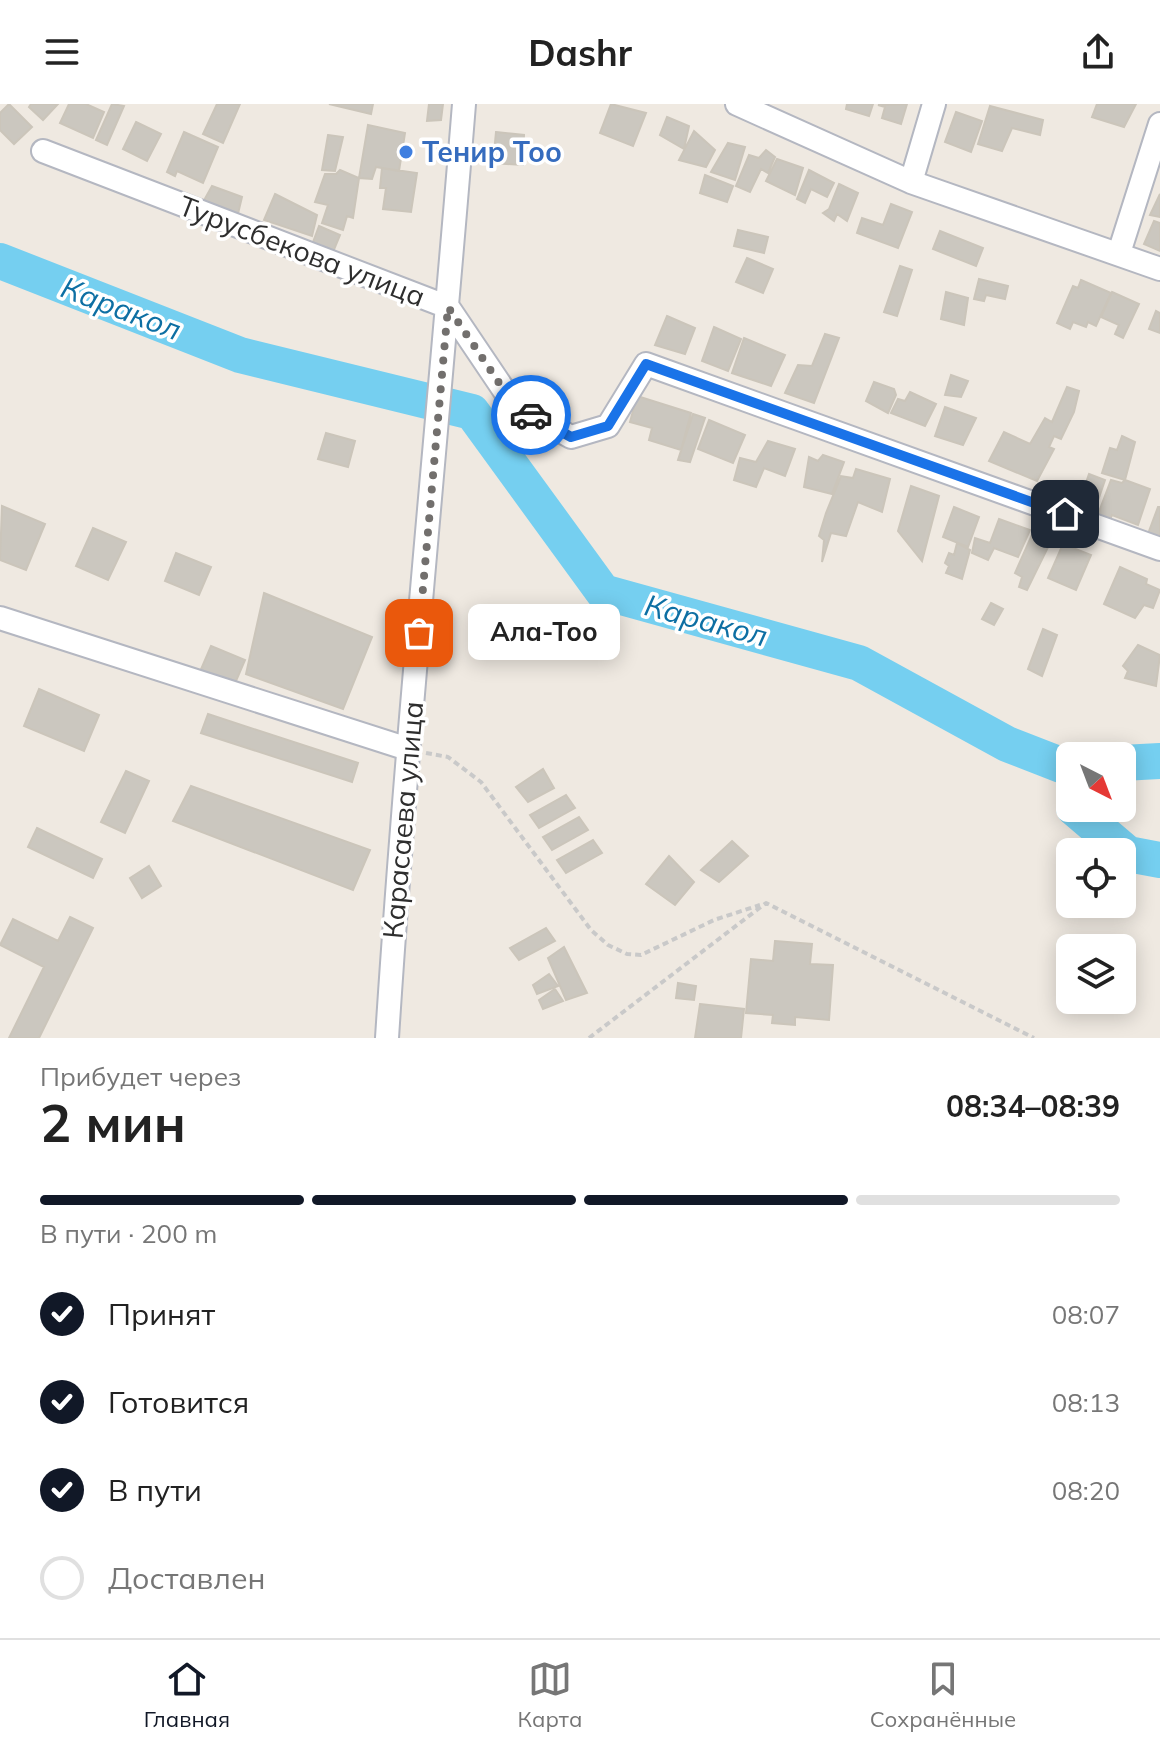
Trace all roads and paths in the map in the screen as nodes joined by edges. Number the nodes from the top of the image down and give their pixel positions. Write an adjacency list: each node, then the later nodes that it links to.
1 (464, 104): 9 (street, Карасаева улица)
2 (737, 104): 6 (street)
3 (934, 104): 6 (street)
4 (1160, 124): 7 (street)
5 (43, 151): 9 (street, Турусбекова улица)
6 (911, 182): 7 (street)
7 (1119, 253): 8 (street)
8 (1160, 269)
9 (448, 307): 10 (street, Турусбекова улица); 12 (street, Карасаева улица)
10 (1160, 549)
11 (0, 618): 12 (street)
12 (408, 749): 13 (path); 14 (street, Карасаева улица)
13 (766, 903): 15 (path); 16 (path)
14 (387, 1038)
15 (589, 1038)
16 (1034, 1038)

